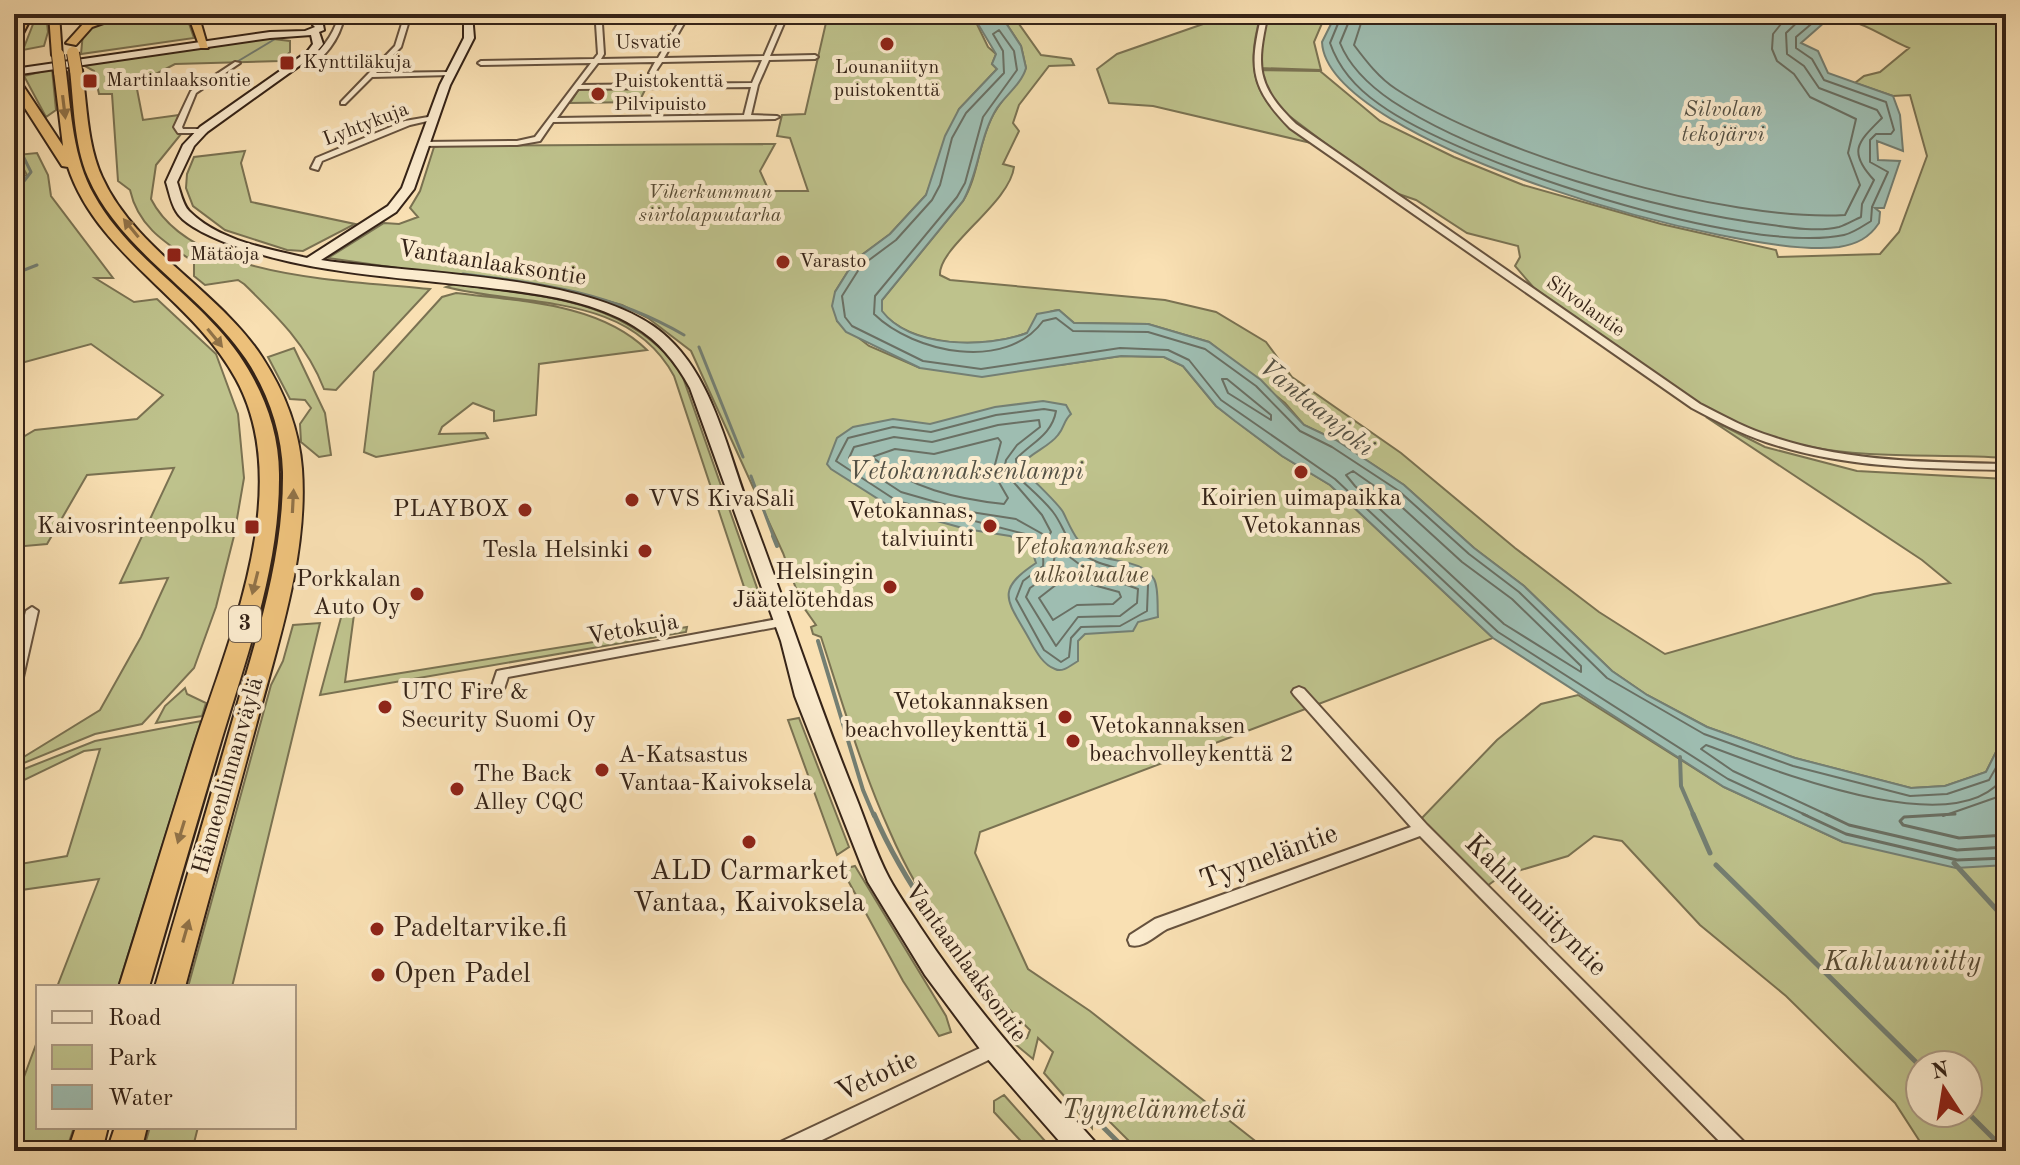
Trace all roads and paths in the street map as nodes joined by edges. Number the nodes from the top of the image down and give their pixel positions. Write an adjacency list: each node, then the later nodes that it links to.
1 (28, 14): 17 (highway)
2 (54, 14): 28 (highway, Hämeenlinnanväylä / 3, bridge)
3 (124, 14): 20 (highway)
4 (189, 14): 19 (highway)
5 (206, 14): 18 (highway)
6 (319, 14): 16 (main road)
7 (327, 14): 15 (main road, Vantaanlaaksontie)
8 (408, 14): 31 (street)
9 (468, 14): 30 (main road)
10 (604, 14): 24 (street)
11 (785, 14): 21 (street)
12 (1265, 14): 45 (street, Silvolantie)
13 (683, 20): 23 (street)
14 (70, 28): 20 (highway, Hämeenlinnanväylä / 3)
15 (318, 28): 16 (main road); 25 (main road, Vantaanlaaksontie); 25 (street)
16 (296, 30): 18 (main road); 25 (main road)
17 (14, 39)
18 (218, 42): 19 (main road)
19 (203, 44): 32 (main road)
20 (72, 48): 28 (highway, Hämeenlinnanväylä / 3, bridge)
21 (767, 57): 22 (street, Usvatie); 23 (street, Usvatie); 33 (street)
22 (815, 57)
23 (661, 59): 24 (street, Usvatie); 29 (street)
24 (597, 60): 27 (street, Usvatie); 34 (street)
25 (303, 62): 40 (main road, Vantaanlaaksontie)
26 (237, 63): 40 (street)
27 (481, 63)
28 (68, 71): 43 (highway, Hämeenlinnanväylä / 3, one-way to 43); 54 (highway, Hämeenlinnanväylä / 3, one-way to 28)
29 (652, 73)
30 (449, 74): 31 (street); 38 (main road)
31 (369, 75): 35 (street)
32 (18, 76): 43 (highway)
33 (755, 85): 34 (street); 36 (street)
34 (576, 87): 39 (street)
35 (343, 103)
36 (747, 117): 37 (street); 39 (street)
37 (775, 117)
38 (434, 118): 41 (main road); 42 (street, Lyhtykuja)
39 (551, 120): 41 (street)
40 (203, 131): 44 (main road, Vantaanlaaksontie)
41 (423, 144): 44 (main road)
42 (315, 168)
43 (79, 181): 53 (highway, Hämeenlinnanväylä / 3, one-way to 53)
44 (309, 262): 47 (main road, Vantaanlaaksontie)
45 (2006, 467)
46 (32, 611): 48 (street)
47 (783, 622): 49 (street, Vetokuja); 55 (main road, Vantaanlaaksontie)
48 (14, 686)
49 (499, 686)
50 (1299, 692): 51 (street, Kahluuniityntie)
51 (1422, 829): 52 (street, Tyyneläntie); 62 (street, Kahluuniityntie)
52 (1136, 940)
53 (135, 985)
54 (171, 985)
55 (995, 1049): 60 (street, Vetotie); 61 (main road, Vantaanlaaksontie)
56 (91, 1129): 58 (highway)
57 (130, 1129): 59 (highway)
58 (85, 1151)
59 (124, 1151)
60 (780, 1151)
61 (1085, 1151)
62 (1741, 1151)

